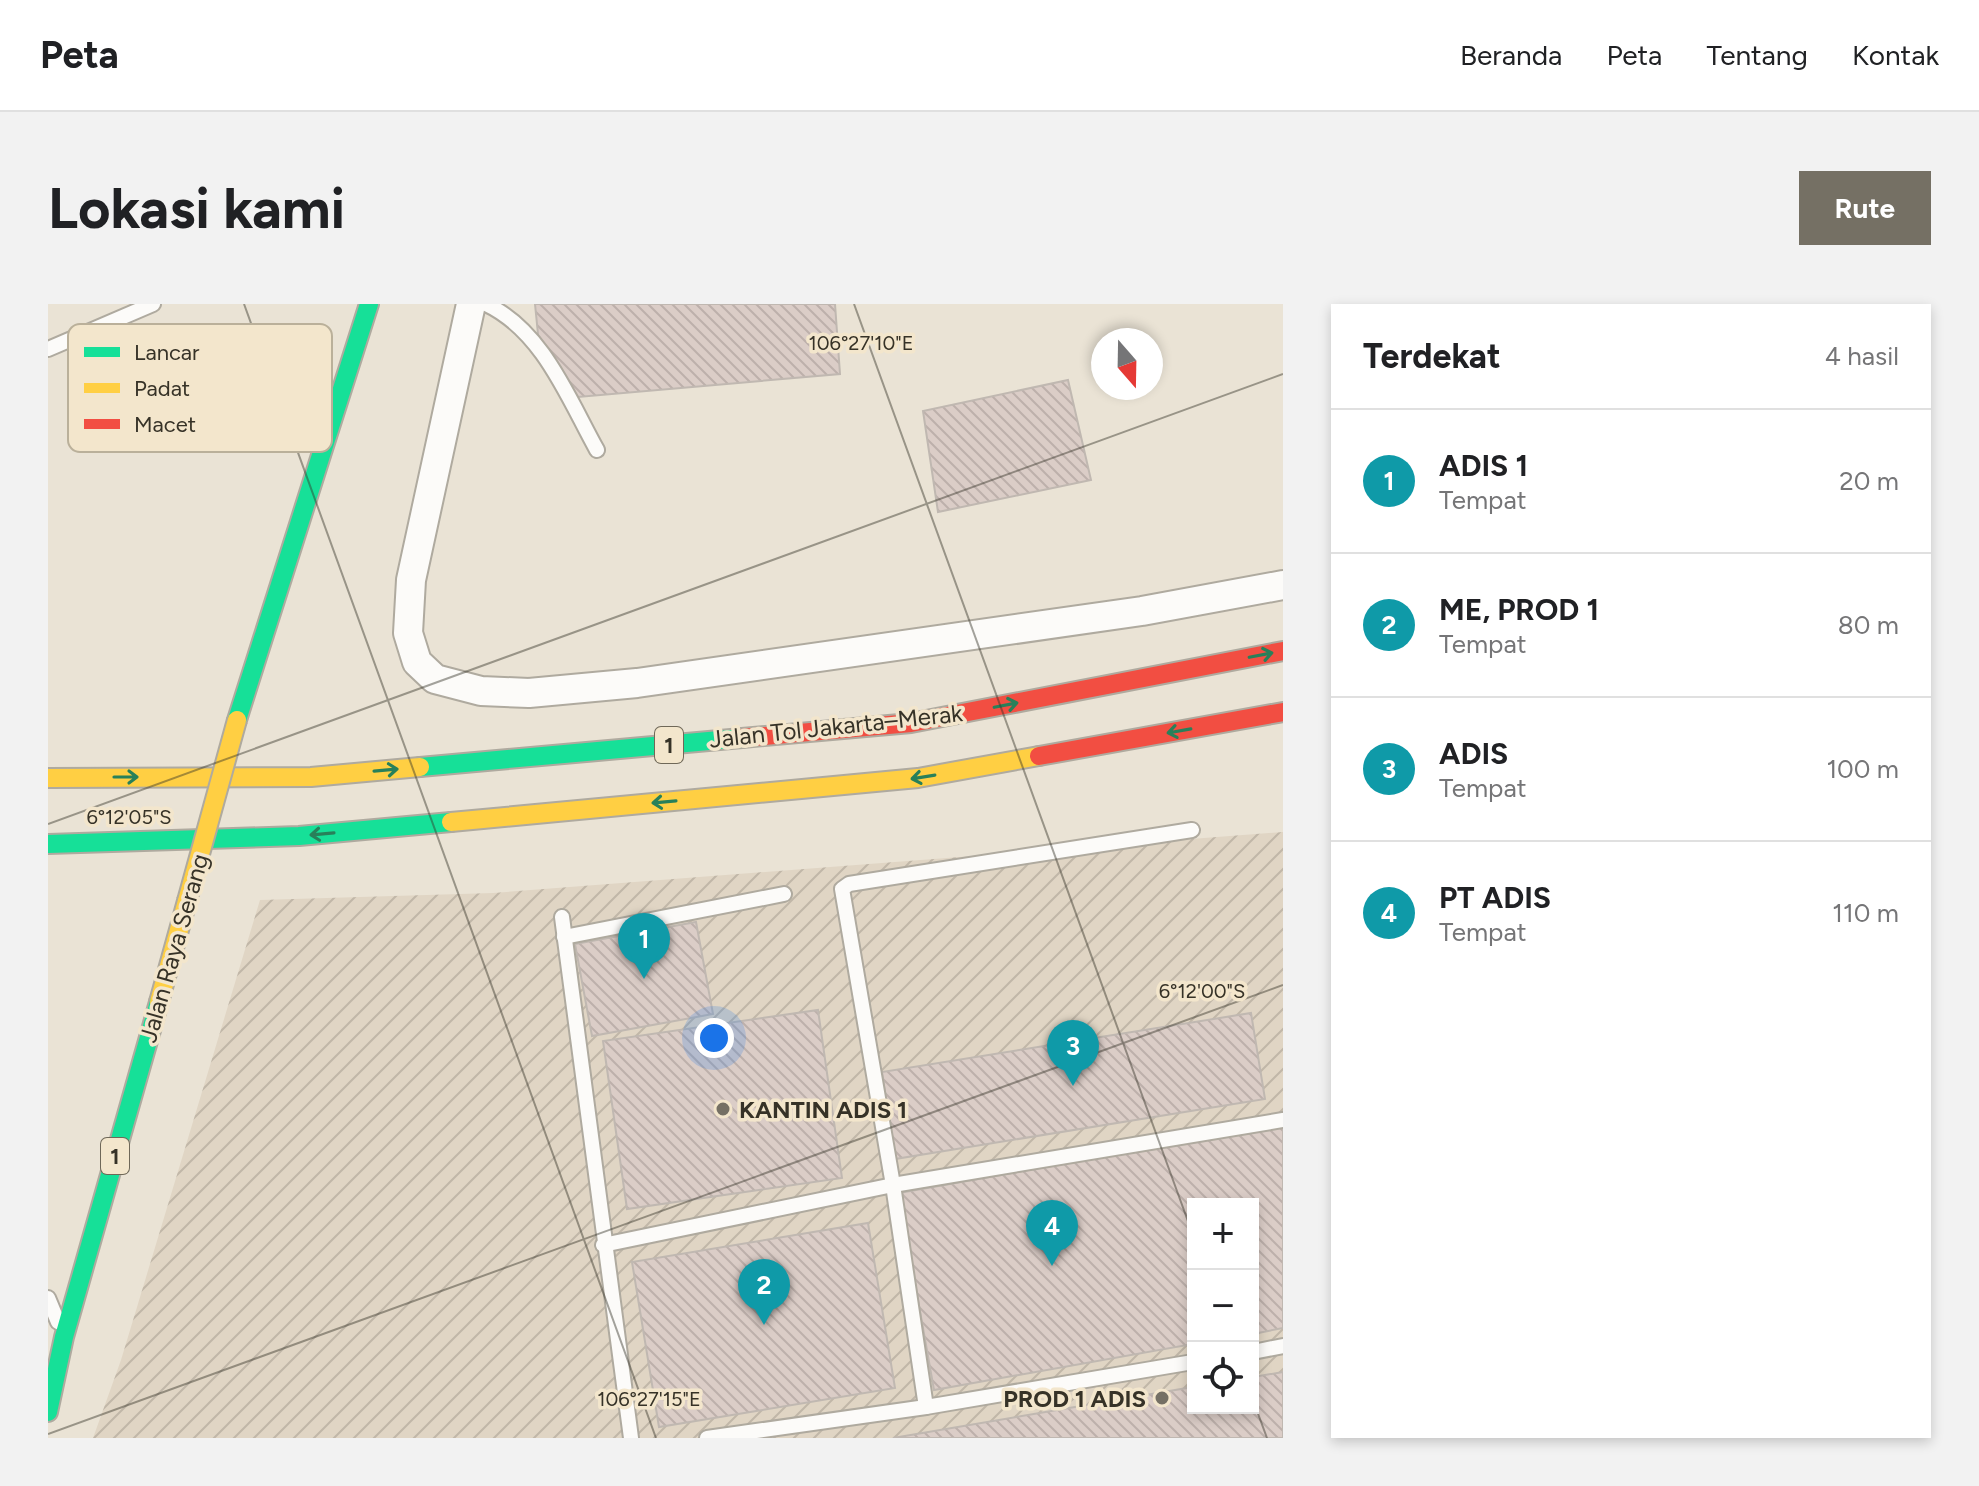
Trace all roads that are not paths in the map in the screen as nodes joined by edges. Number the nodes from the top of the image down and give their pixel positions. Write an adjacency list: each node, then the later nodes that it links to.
1 (153, 304): 5 (lane)
2 (369, 304): 8 (highway, Jalan Raya Serang / 1, bridge)
3 (471, 304): 11 (street)
4 (486, 304): 9 (lane)
5 (106, 324)
6 (68, 340): 7 (lane)
7 (48, 349)
8 (332, 421)
9 (597, 450)
10 (322, 452): 24 (highway, Jalan Raya Serang / 1, bridge)
11 (1283, 585)
12 (1283, 651): 14 (highway, Jalan Tol Jakarta–Merak / 1, one-way to 12)
13 (1283, 712): 16 (highway, one-way to 16)
14 (48, 778)
15 (1192, 830): 21 (lane)
16 (48, 844)
17 (784, 894): 19 (lane)
18 (562, 917): 19 (lane)
19 (564, 937): 22 (lane)
20 (1283, 1120): 21 (lane)
21 (893, 1185): 22 (lane); 28 (lane)
22 (603, 1245): 30 (lane)
23 (48, 1298): 24 (lane)
24 (64, 1337): 29 (highway, Jalan Raya Serang / 1)
25 (1283, 1346): 26 (lane)
26 (1259, 1351)
27 (1187, 1363): 28 (lane)
28 (926, 1407): 31 (lane)
29 (48, 1412)
30 (631, 1438)
31 (707, 1438)

